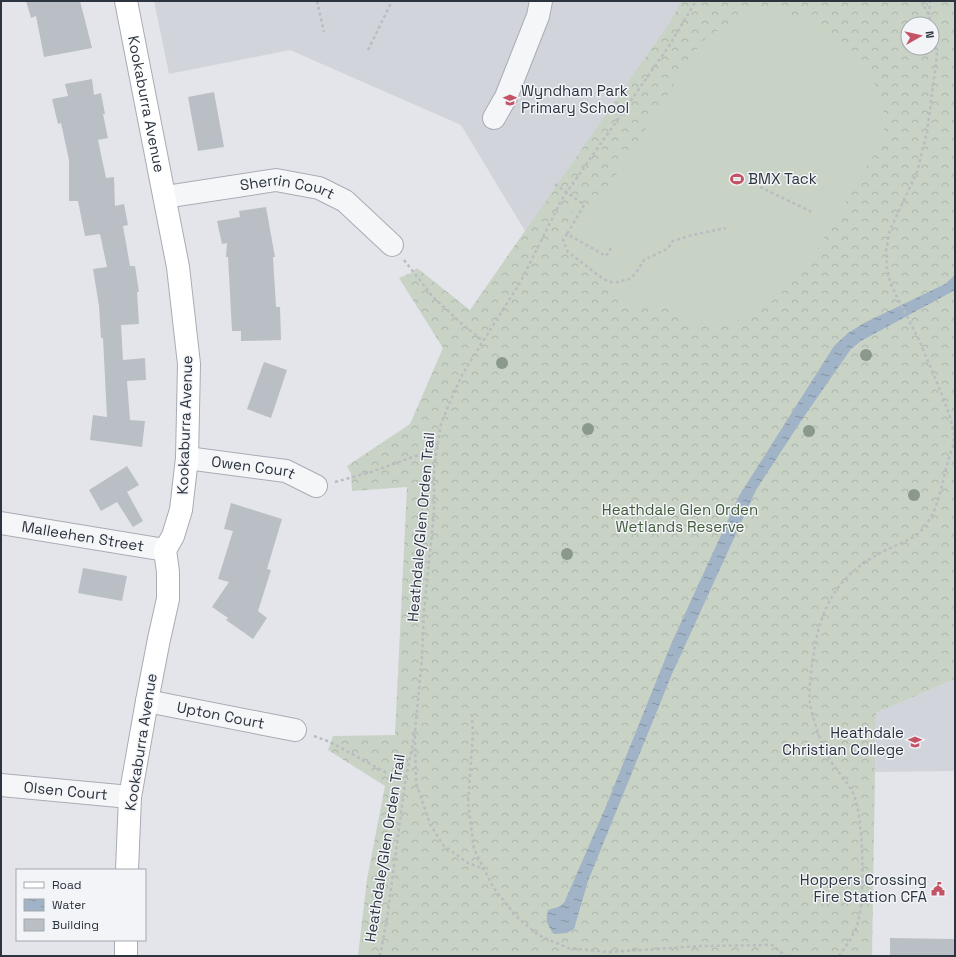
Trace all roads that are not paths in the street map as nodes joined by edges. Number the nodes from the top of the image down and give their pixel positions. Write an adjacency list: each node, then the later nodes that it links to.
1 (126, 1): 4 (street, Kookaburra Avenue)
2 (541, 1): 3 (street)
3 (494, 118)
4 (165, 197): 5 (street, Sherrin Court); 6 (street, Kookaburra Avenue)
5 (392, 245)
6 (187, 458): 7 (street, Owen Court); 9 (street, Kookaburra Avenue)
7 (316, 486)
8 (1, 523): 9 (street, Malleehen Street)
9 (165, 550): 10 (street, Kookaburra Avenue)
10 (146, 701): 11 (street, Upton Court); 13 (street, Kookaburra Avenue)
11 (295, 730)
12 (1, 785): 13 (street, Olsen Court)
13 (130, 797): 14 (street, Kookaburra Avenue)
14 (127, 869)
15 (126, 941): 16 (street)
16 (126, 956)

